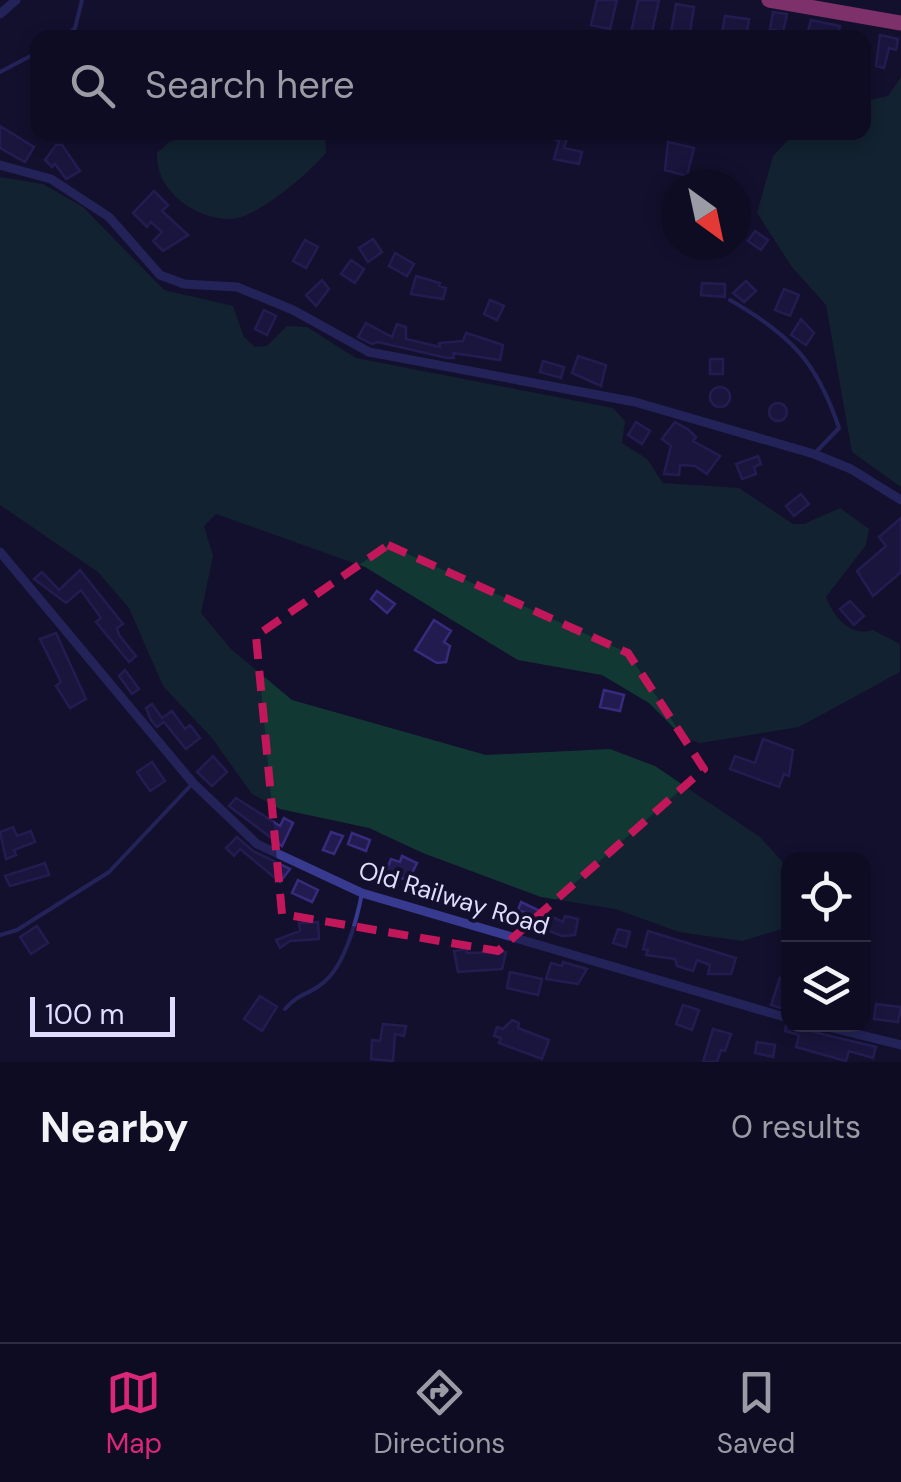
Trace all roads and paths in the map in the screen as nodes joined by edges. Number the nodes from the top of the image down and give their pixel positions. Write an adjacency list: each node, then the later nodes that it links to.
1 (16, 0): 5 (street)
2 (82, 0): 7 (lane)
3 (769, 0): 4 (highway)
4 (844, 6): 6 (highway)
5 (0, 14)
6 (901, 23)
7 (73, 30)
8 (30, 56): 9 (lane)
9 (0, 72)
10 (0, 165): 12 (street)
11 (730, 300): 12 (lane)
12 (814, 454): 13 (street)
13 (901, 500)
14 (0, 552): 15 (street, Old Railway Road)
15 (194, 783): 16 (street, Old Railway Road); 17 (lane)
16 (362, 893): 18 (lane); 19 (street, Old Railway Road)
17 (0, 935)
18 (286, 1010)
19 (781, 1016)
20 (848, 1032): 21 (street)
21 (901, 1045)

